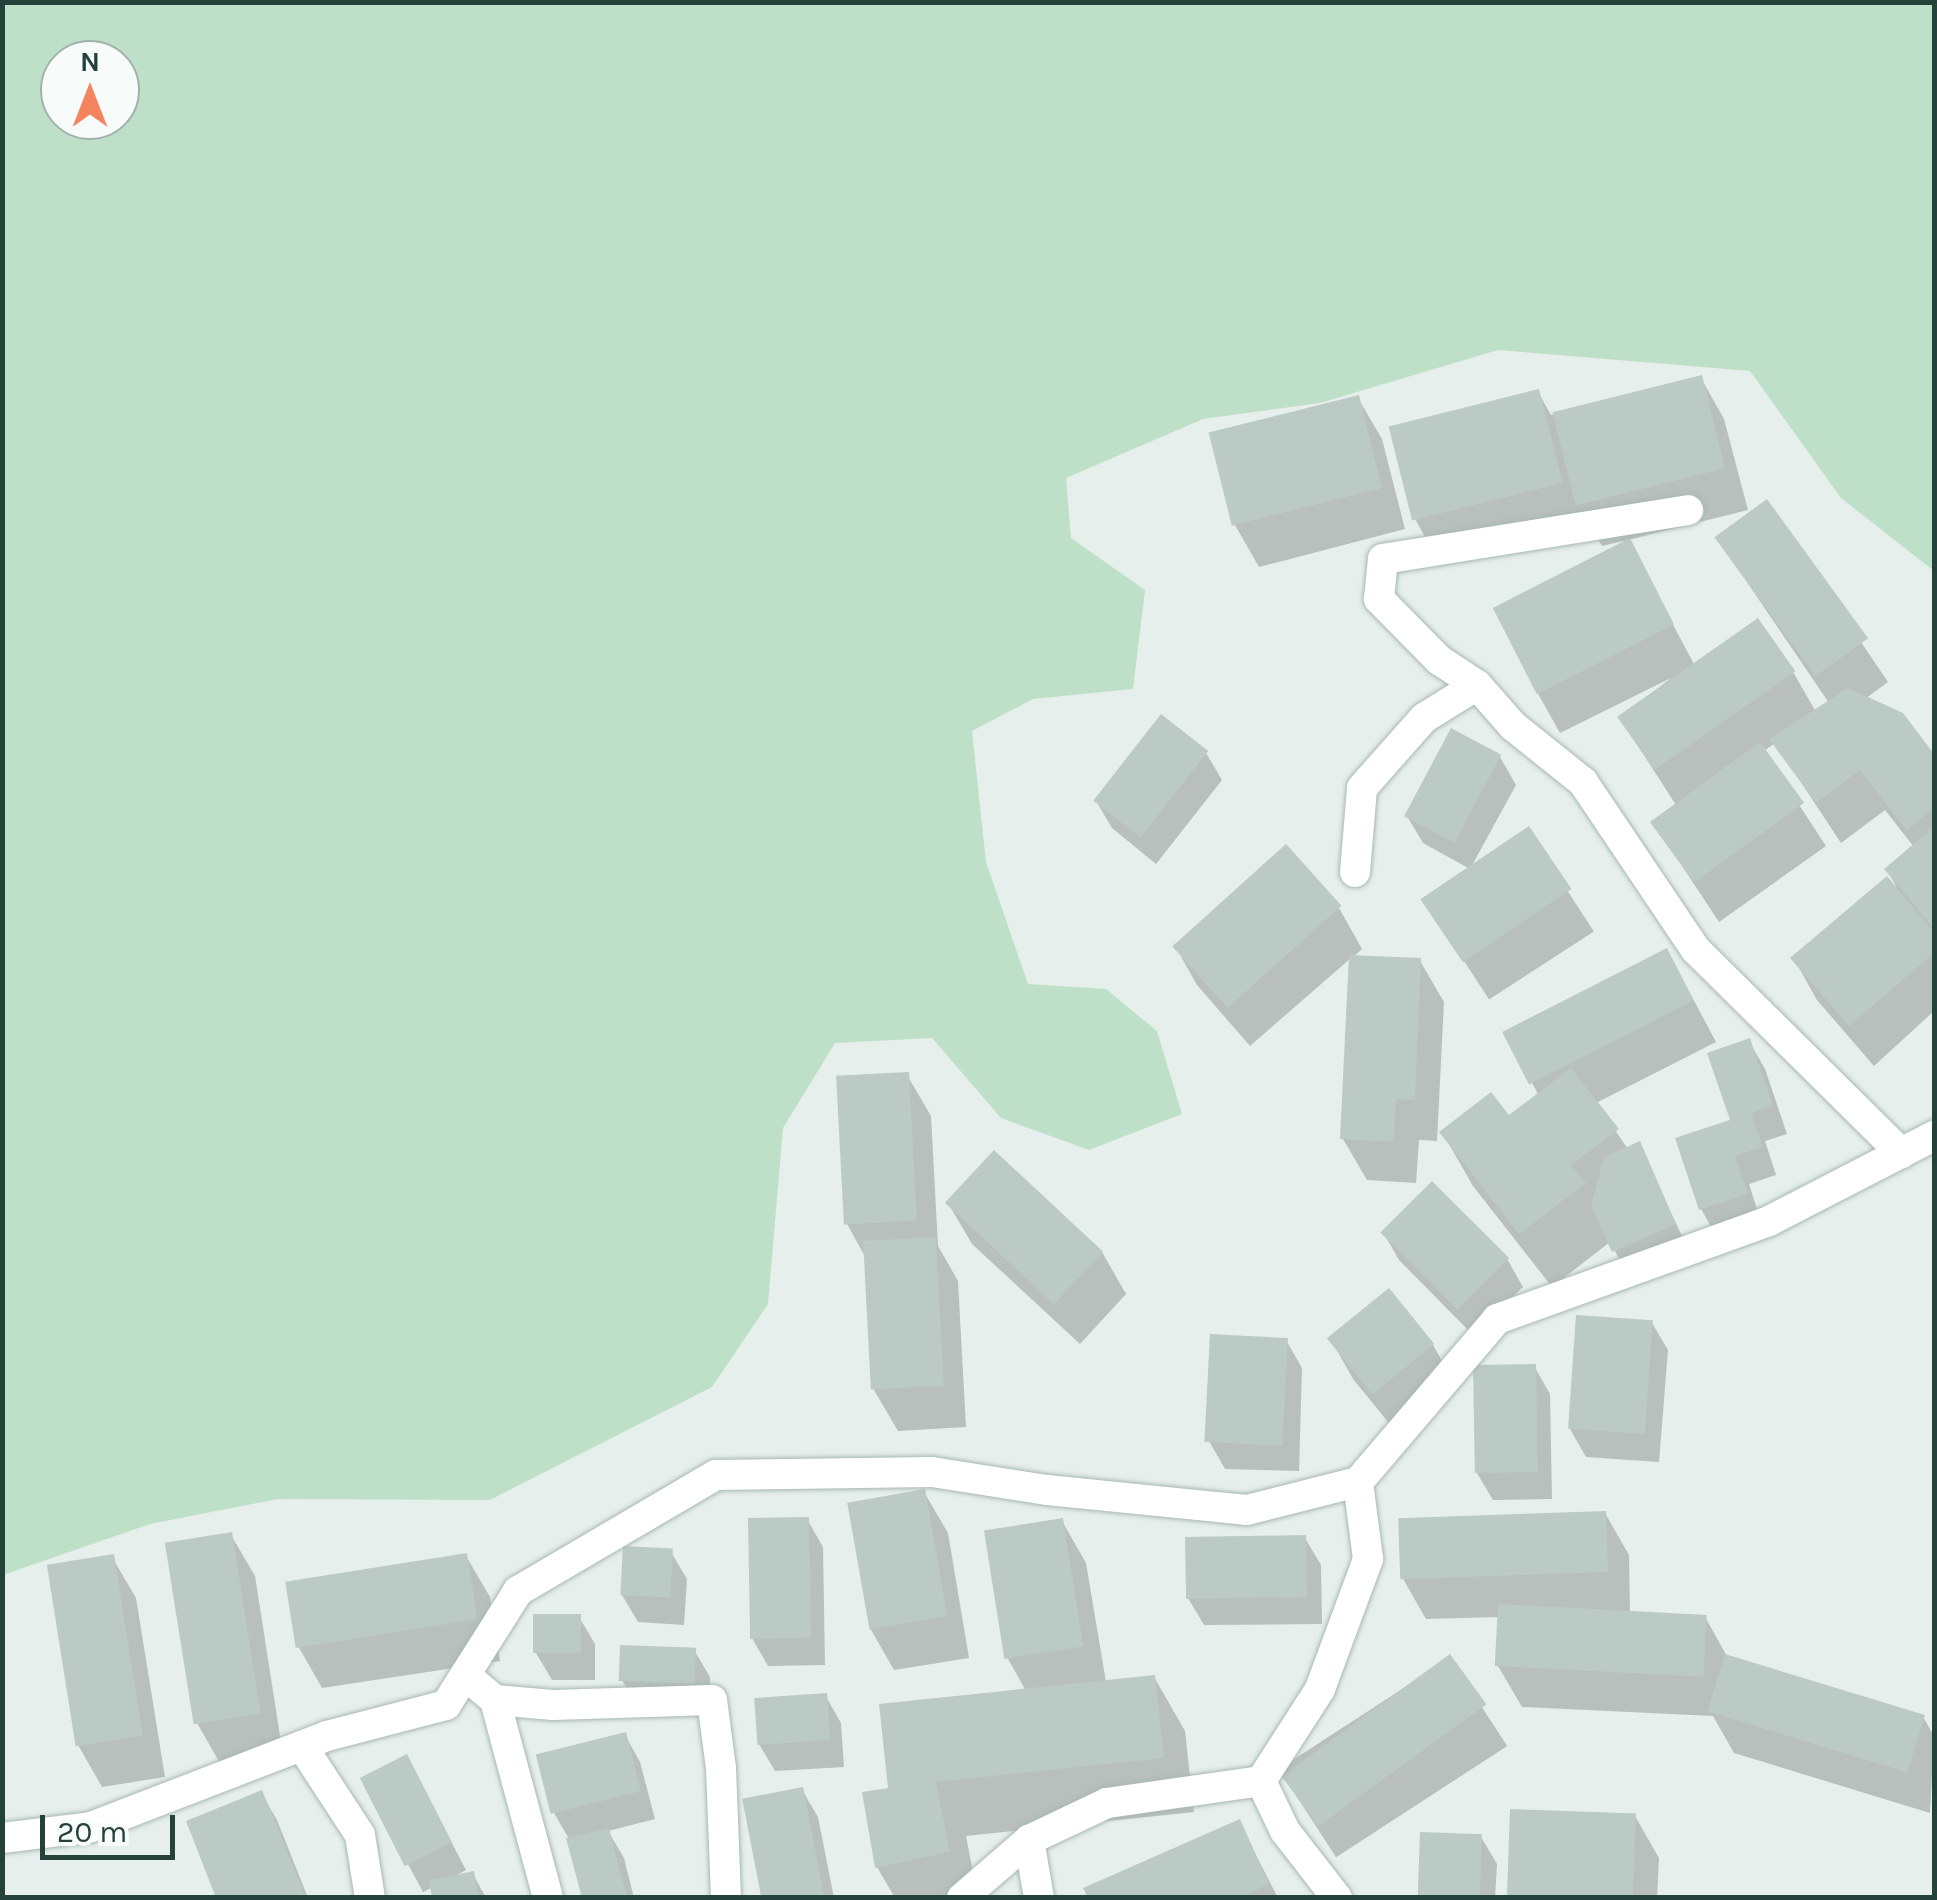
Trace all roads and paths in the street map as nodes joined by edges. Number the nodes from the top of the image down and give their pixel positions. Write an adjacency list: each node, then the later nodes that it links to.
1 (1688, 510): 2 (street)
2 (1477, 685): 3 (street); 5 (street)
3 (1354, 872)
4 (1934, 1136): 5 (street)
5 (1901, 1153): 6 (street)
6 (1358, 1482): 7 (street); 10 (street)
7 (465, 1674): 8 (street); 9 (street)
8 (495, 1700): 14 (street); 15 (street)
9 (302, 1746): 11 (street); 13 (street)
10 (1261, 1781): 12 (street); 18 (street)
11 (2, 1838)
12 (1029, 1840): 16 (street); 17 (street)
13 (370, 1898)
14 (548, 1898)
15 (726, 1898)
16 (962, 1898)
17 (1039, 1898)
18 (1337, 1898)

